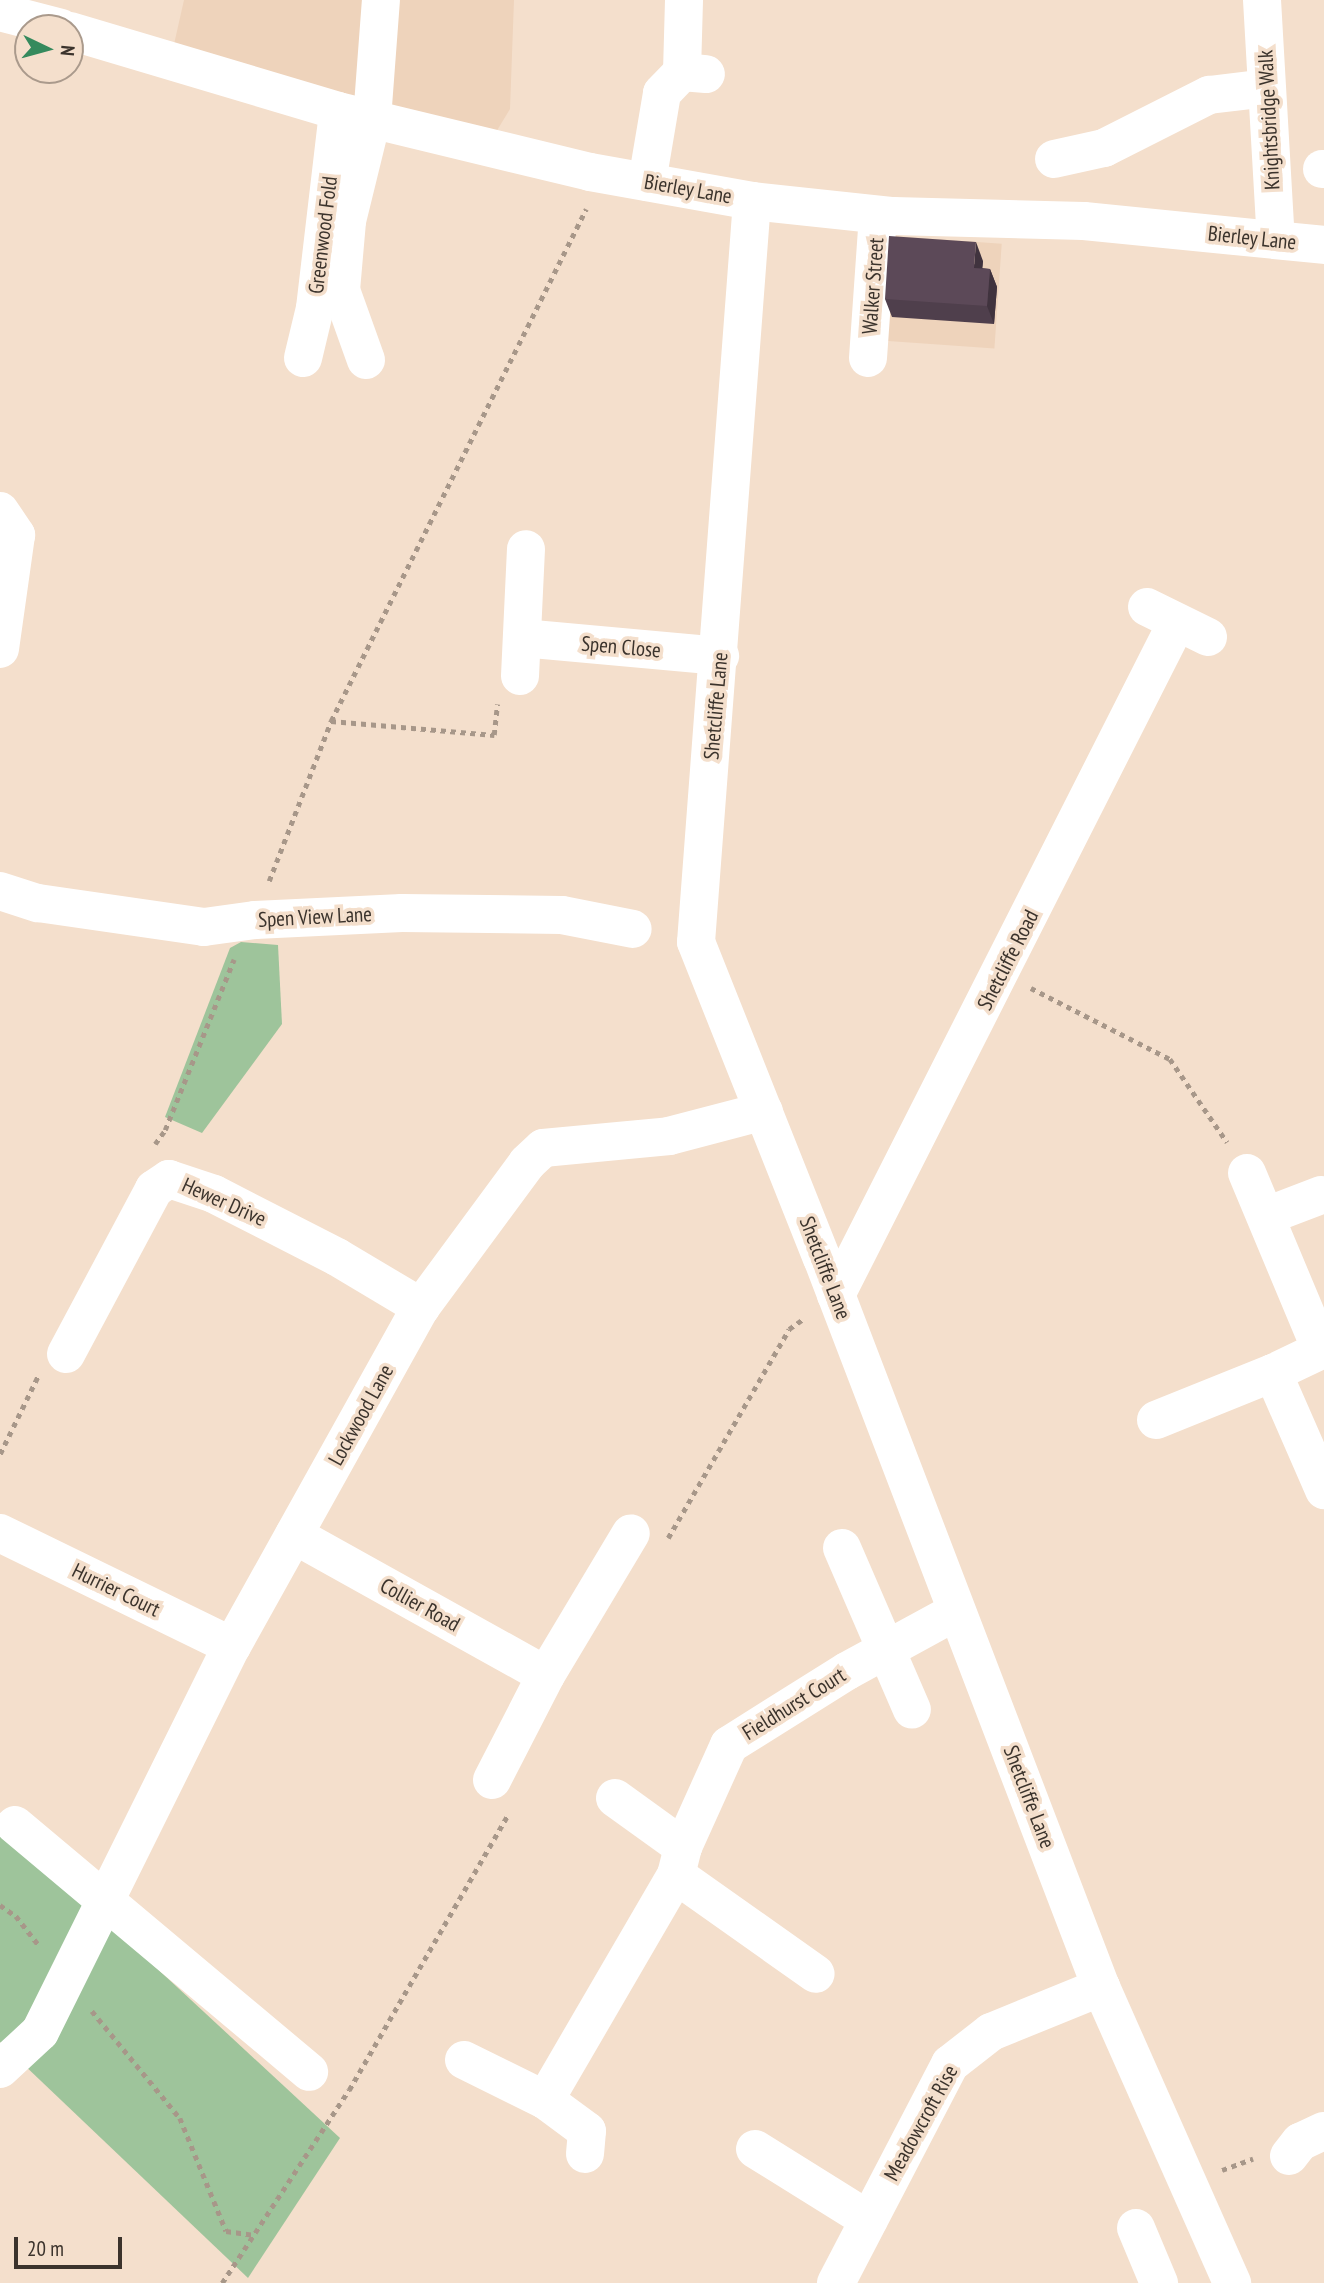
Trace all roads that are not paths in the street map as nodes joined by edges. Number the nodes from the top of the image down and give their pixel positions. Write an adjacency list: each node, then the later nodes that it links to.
1 (381, 0): 6 (street)
2 (684, 0): 8 (street)
3 (1262, 0): 5 (street, Knightsbridge Walk)
4 (84, 35): 6 (street, Bierley Lane)
5 (1267, 88): 7 (street); 11 (street, Knightsbridge Walk)
6 (355, 115): 8 (street, Bierley Lane); 13 (street, Greenwood Fold); 15 (street)
7 (1054, 159)
8 (647, 182): 9 (street, Bierley Lane)
9 (752, 201): 10 (street, Bierley Lane); 21 (street, Shetcliffe Lane)
10 (878, 215): 11 (street, Bierley Lane); 14 (street, Walker Street)
11 (1276, 240): 12 (street, Bierley Lane)
12 (1324, 245)
13 (303, 358)
14 (868, 358)
15 (366, 360)
16 (0, 511): 20 (street)
17 (526, 549): 19 (street)
18 (1177, 623): 29 (street, Shetcliffe Road)
19 (522, 638): 21 (street, Spen Close); 22 (street)
20 (0, 649)
21 (720, 656): 25 (street, Shetcliffe Lane)
22 (520, 676)
23 (0, 891): 24 (street, Spen View Lane)
24 (633, 929)
25 (764, 1111): 29 (street, Shetcliffe Lane); 30 (street, Lockwood Lane)
26 (1247, 1173): 28 (street)
27 (1321, 1195): 28 (street)
28 (1266, 1216): 31 (street)
29 (836, 1295): 40 (street, Shetcliffe Lane)
30 (421, 1307): 32 (street, Hewer Drive); 38 (street, Lockwood Lane)
31 (1323, 1349): 33 (street)
32 (66, 1354)
33 (1273, 1373): 34 (street); 35 (street)
34 (1156, 1420)
35 (1324, 1490)
36 (0, 1533): 41 (street, Hurrier Court)
37 (631, 1533): 43 (street)
38 (294, 1535): 41 (street, Lockwood Lane); 43 (street, Collier Road)
39 (842, 1548): 42 (street)
40 (955, 1612): 42 (street, Fieldhurst Court); 51 (street, Shetcliffe Lane)
41 (232, 1646): 49 (street, Lockwood Lane)
42 (885, 1650): 44 (street); 48 (street, Fieldhurst Court)
43 (546, 1675): 45 (street)
44 (912, 1710)
45 (492, 1780)
46 (615, 1798): 48 (street)
47 (15, 1825): 49 (street)
48 (679, 1861): 50 (street); 55 (street, Fieldhurst Court)
49 (107, 1902): 53 (street, Lockwood Lane); 54 (street)
50 (816, 1974)
51 (1101, 1987): 58 (street, Meadowcroft Rise); 62 (street, Shetcliffe Lane)
52 (464, 2060): 55 (street)
53 (0, 2069)
54 (309, 2072)
55 (545, 2100): 57 (street)
56 (755, 2149): 58 (street)
57 (586, 2154)
58 (869, 2220): 60 (street, Meadowcroft Rise)
59 (1136, 2228): 61 (street)
60 (838, 2282)
61 (1159, 2283)
62 (1233, 2283)

